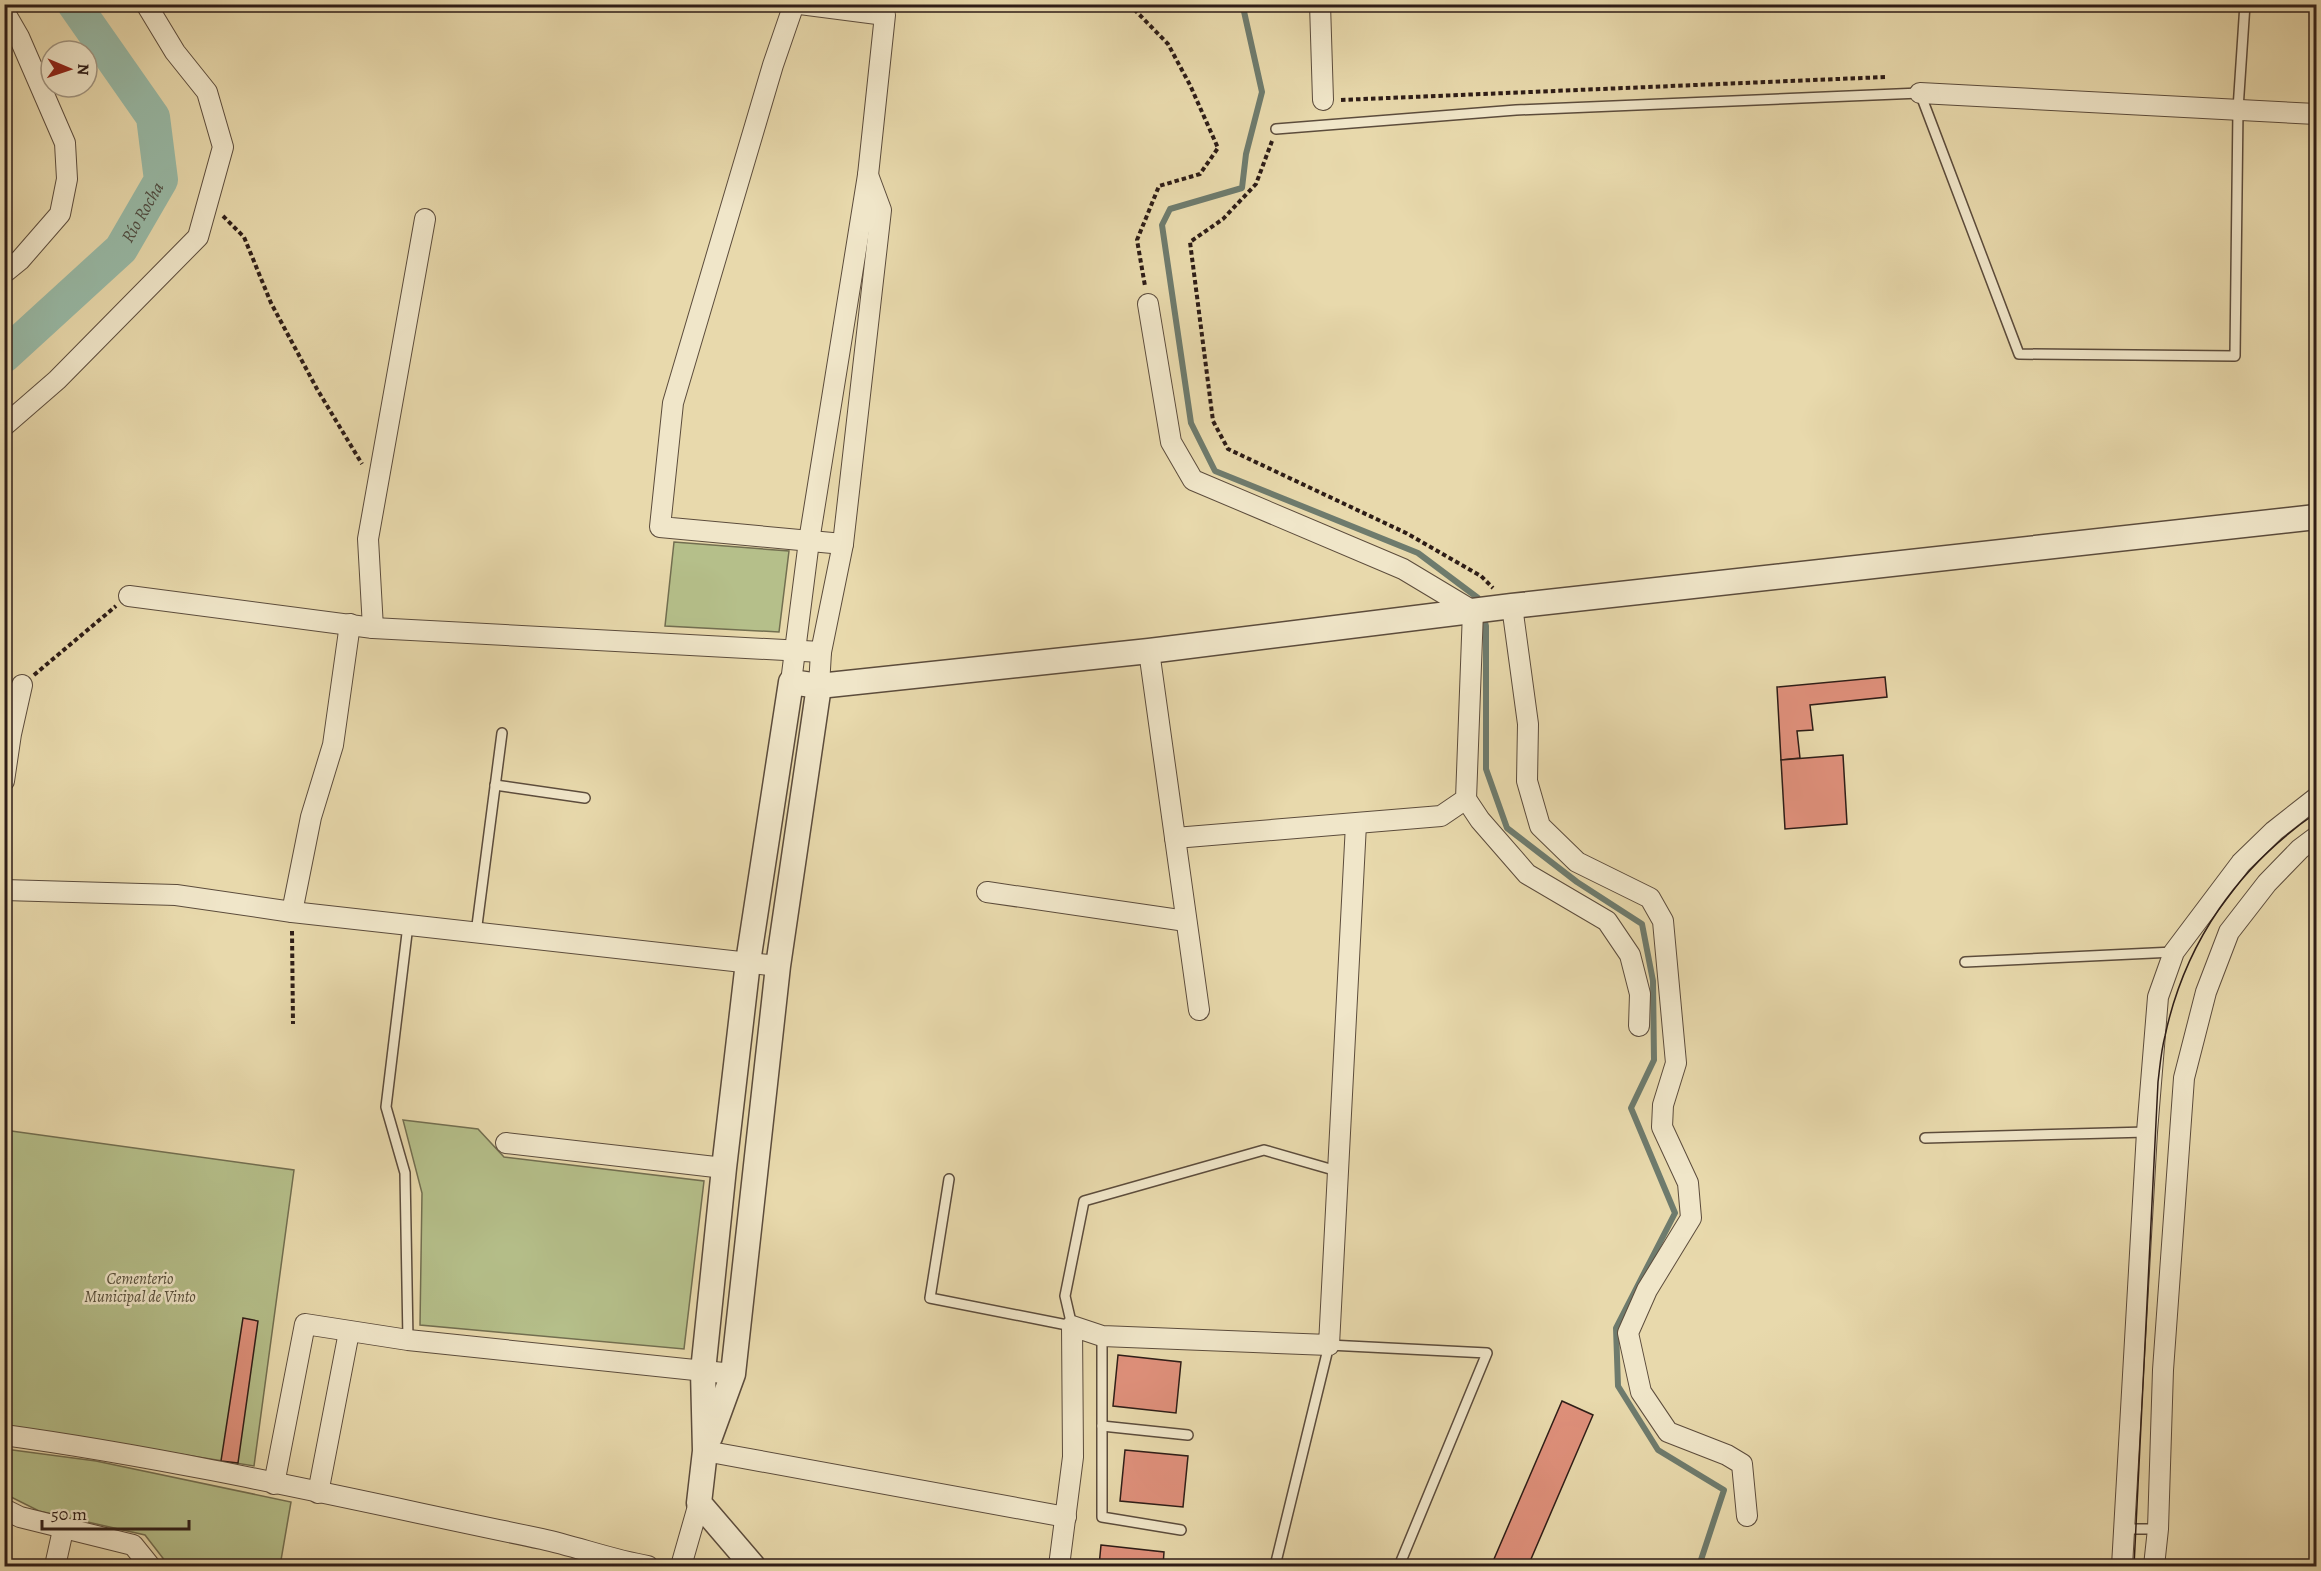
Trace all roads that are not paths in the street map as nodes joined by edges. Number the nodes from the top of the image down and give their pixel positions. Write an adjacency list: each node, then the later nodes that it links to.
1 (146, 4): 16 (street)
2 (794, 4): 18 (street)
3 (800, 4): 12 (street)
4 (1320, 4): 8 (street)
5 (2245, 4): 9 (lane)
6 (4, 11): 14 (street)
7 (1920, 93): 9 (street); 9 (lane); 11 (lane)
8 (1323, 100)
9 (2238, 109): 10 (street)
10 (2316, 114)
11 (1276, 129)
12 (868, 175): 18 (street); 19 (street)
13 (425, 219): 23 (street)
14 (4, 273)
15 (1148, 304): 21 (street)
16 (4, 426)
17 (2316, 517): 21 (street)
18 (809, 541): 19 (street); 24 (street)
19 (843, 544): 26 (street)
20 (129, 596): 22 (street)
21 (1487, 610): 25 (street); 35 (street); 72 (street)
22 (350, 624): 23 (street); 41 (street)
23 (373, 628): 24 (street)
24 (796, 649): 26 (street); 27 (street)
25 (1149, 651): 29 (street); 38 (street)
26 (821, 652): 29 (street)
27 (791, 682): 29 (street); 46 (street)
28 (22, 685): 31 (street)
29 (819, 686): 48 (street)
30 (502, 733): 32 (lane)
31 (4, 781)
32 (495, 785): 33 (lane); 44 (lane)
33 (585, 798)
34 (2316, 798): 45 (street)
35 (1466, 799): 36 (street); 50 (street)
36 (1356, 824): 38 (street); 55 (street)
37 (2316, 837): 75 (street)
38 (1175, 838): 42 (street)
39 (4, 890): 41 (street)
40 (987, 892): 42 (street)
41 (292, 912): 43 (street)
42 (1186, 921): 49 (street)
43 (408, 925): 44 (street); 60 (lane)
44 (476, 933): 46 (street)
45 (2174, 952): 47 (lane); 51 (street)
46 (748, 962): 48 (street); 54 (street)
47 (1965, 962)
48 (778, 966): 63 (street)
49 (1199, 1010)
50 (1639, 1026)
51 (2147, 1132): 52 (lane); 74 (street)
52 (1925, 1137)
53 (506, 1143): 54 (street)
54 (724, 1168): 62 (street)
55 (1337, 1172): 57 (lane); 61 (street)
56 (949, 1179): 57 (lane)
57 (1072, 1326): 59 (street); 73 (street)
58 (349, 1332): 60 (street); 68 (street); 69 (street)
59 (1102, 1336): 61 (street); 64 (lane)
60 (408, 1340): 62 (street)
61 (1329, 1345): 84 (lane); 85 (lane)
62 (703, 1371): 63 (street); 67 (street)
63 (733, 1374): 67 (street)
64 (1102, 1426): 65 (lane); 77 (lane)
65 (1188, 1435)
66 (4, 1436): 68 (street)
67 (705, 1450): 70 (street); 73 (street)
68 (274, 1484): 69 (street)
69 (318, 1493): 80 (street)
70 (699, 1503): 81 (street); 82 (street)
71 (4, 1509): 76 (street)
72 (1747, 1516)
73 (1066, 1517): 83 (street)
74 (2124, 1529): 75 (lane); 86 (street)
75 (2158, 1529): 87 (street)
76 (63, 1530): 78 (street); 79 (street)
77 (1181, 1530)
78 (55, 1566)
79 (150, 1566)
80 (638, 1566)
81 (681, 1566)
82 (753, 1566)
83 (1059, 1566)
84 (1275, 1566)
85 (1399, 1566)
86 (2122, 1566)
87 (2154, 1566)

